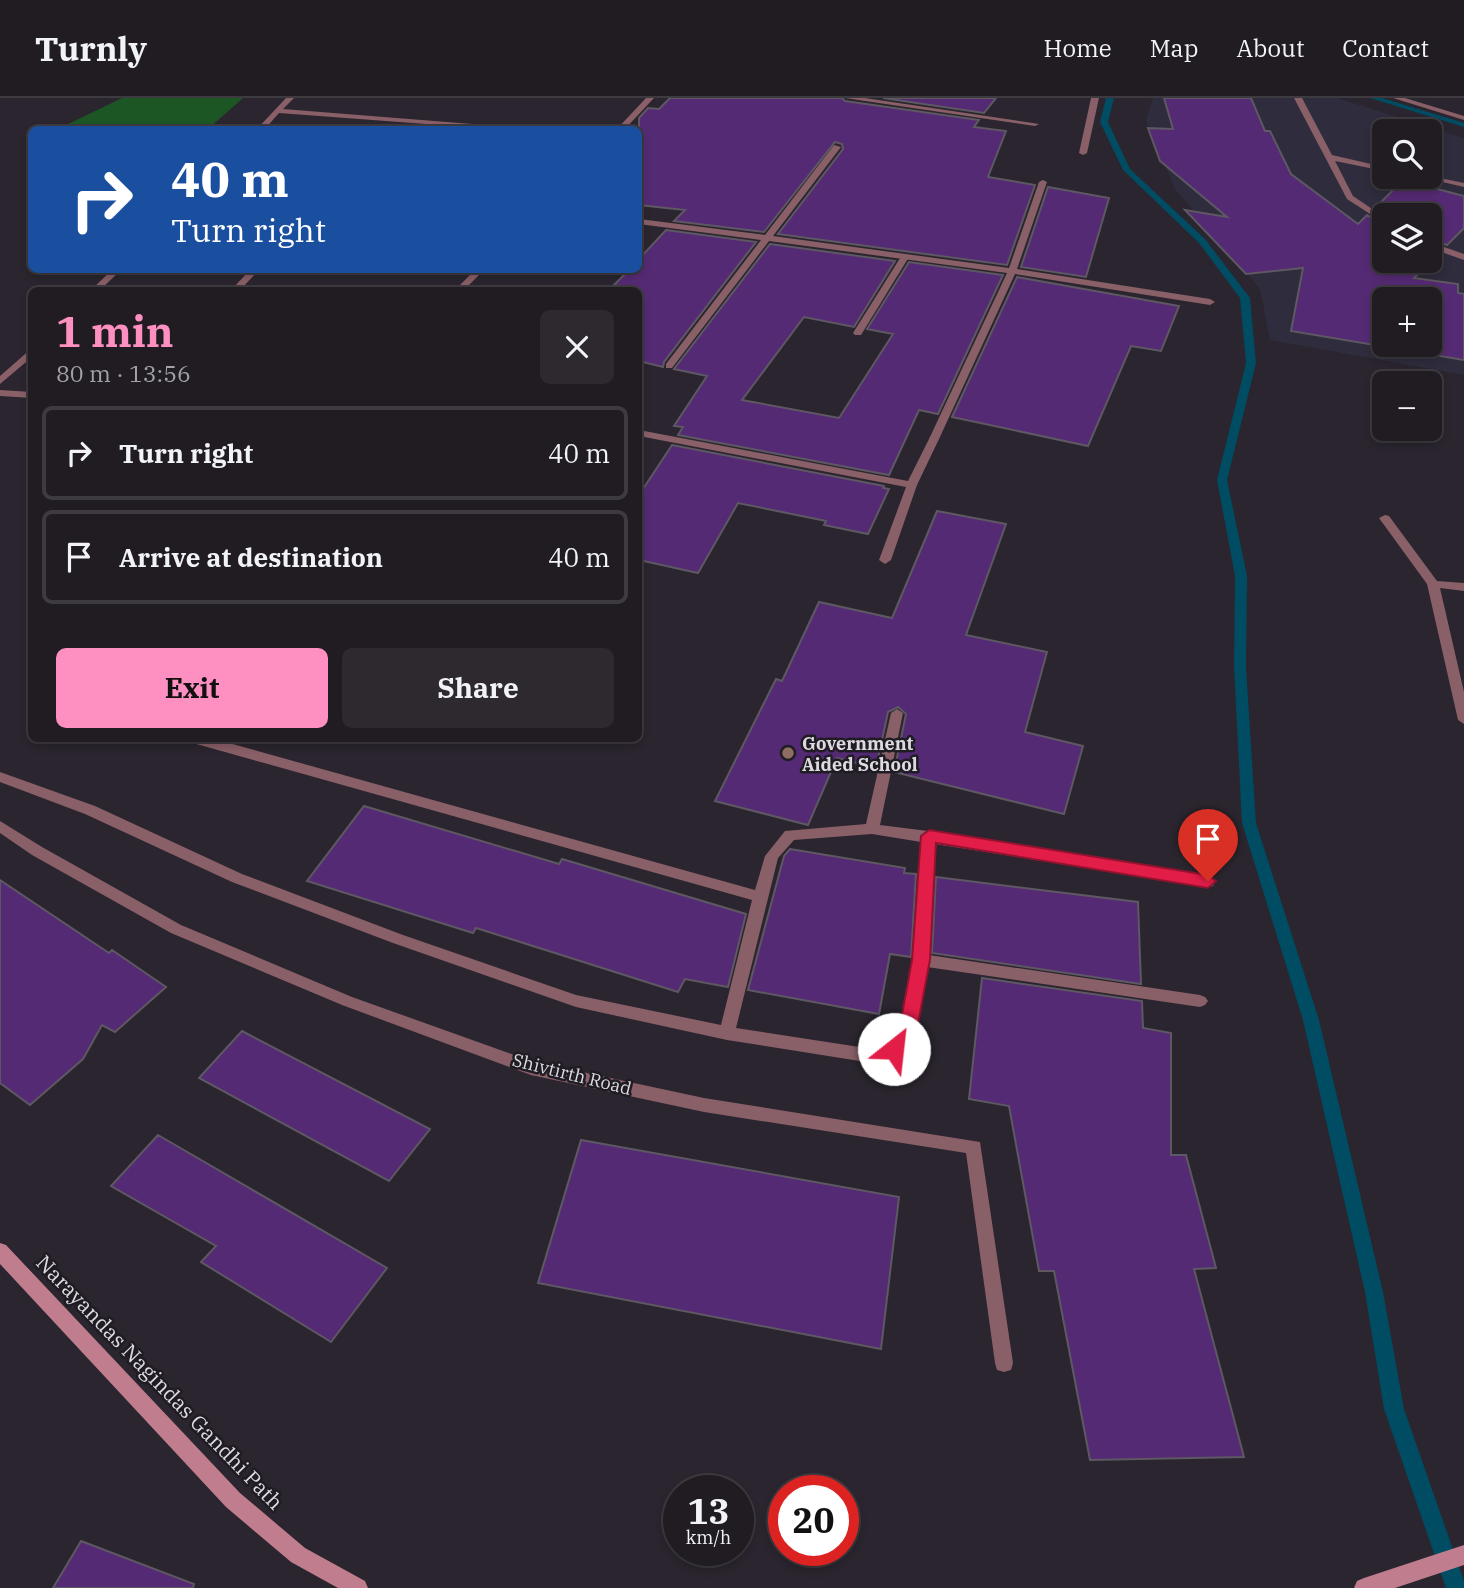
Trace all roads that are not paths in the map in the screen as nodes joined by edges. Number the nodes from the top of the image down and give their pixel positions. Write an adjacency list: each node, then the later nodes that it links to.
1 (290, 98): 9 (street)
2 (650, 98): 14 (street)
3 (849, 98): 8 (street)
4 (937, 98): 8 (street)
5 (1096, 98): 16 (street)
6 (1297, 98): 17 (street)
7 (1398, 98): 10 (street)
8 (929, 109): 11 (street)
9 (277, 111): 12 (street); 13 (street)
10 (1464, 118)
11 (1035, 124)
12 (264, 126)
13 (489, 126)
14 (623, 126)
15 (837, 147): 24 (street)
16 (1083, 153)
17 (1329, 157): 18 (street); 22 (street)
18 (1372, 166)
19 (1442, 181): 21 (street)
20 (1043, 182): 28 (street)
21 (1464, 185)
22 (1372, 213)
23 (642, 221): 24 (street)
24 (768, 238): 26 (street); 38 (street)
25 (1442, 249): 27 (street)
26 (905, 257): 28 (street); 36 (street)
27 (1464, 257)
28 (1012, 271): 35 (street); 43 (street)
29 (114, 273): 32 (street)
30 (252, 273): 33 (street)
31 (477, 273): 34 (street)
32 (98, 287)
33 (238, 287)
34 (462, 287)
35 (1210, 302)
36 (858, 333)
37 (28, 355): 39 (street)
38 (669, 366)
39 (0, 381)
40 (0, 393): 41 (street)
41 (28, 395)
42 (642, 434): 43 (street)
43 (912, 485): 45 (street)
44 (1385, 518): 46 (street)
45 (885, 560)
46 (1433, 584): 47 (street); 49 (street)
47 (1464, 587)
48 (897, 713): 53 (street)
49 (1464, 720)
50 (207, 742): 56 (street)
51 (0, 777): 59 (street)
52 (0, 826): 61 (street, Shivtirth Road)
53 (872, 829): 54 (street); 56 (street)
54 (929, 836): 55 (street); 57 (street)
55 (1208, 881)
56 (760, 897): 59 (street)
57 (921, 960): 58 (street); 59 (street)
58 (1200, 1001)
59 (727, 1033)
60 (0, 1251): 63 (street, Narayandas Nagindas Gandhi Path)
61 (1004, 1363)
62 (1464, 1555): 64 (street)
63 (358, 1588)
64 (1364, 1588)

